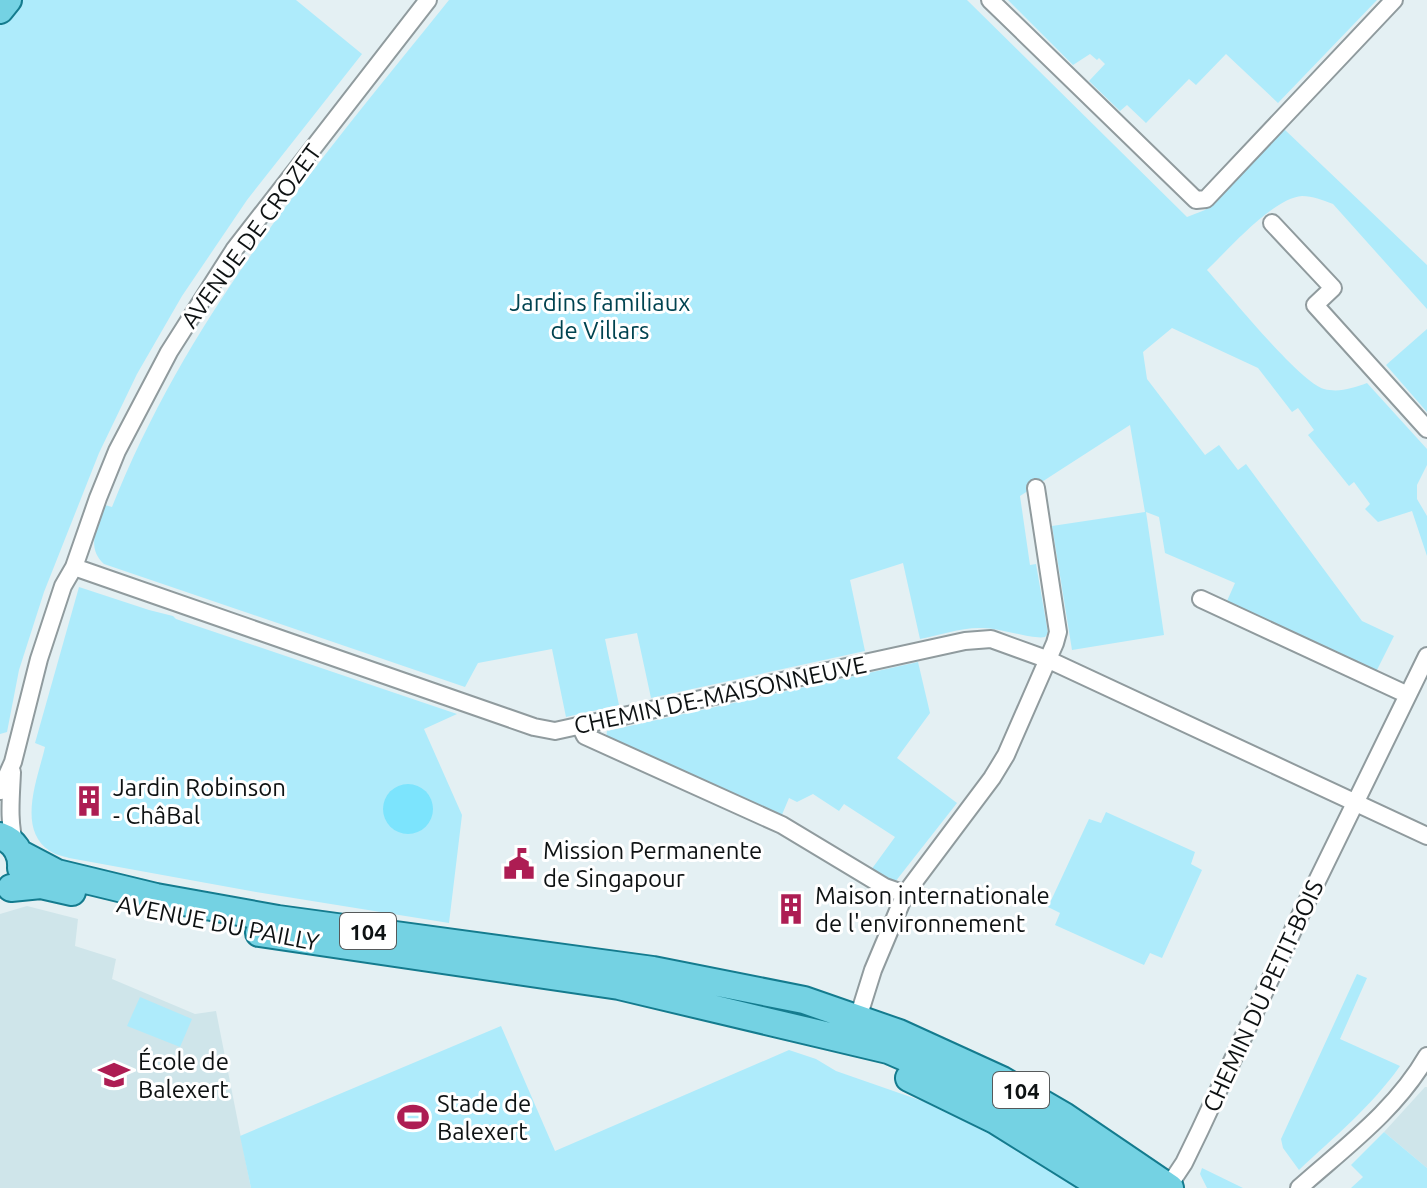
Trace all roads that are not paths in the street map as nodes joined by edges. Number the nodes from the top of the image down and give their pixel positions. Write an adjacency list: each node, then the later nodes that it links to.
1 (8, 0): 5 (main road)
2 (428, 0): 9 (street, AVENUE DE CROZET)
3 (990, 0): 4 (street)
4 (1394, 0)
5 (0, 10)
6 (1272, 223): 7 (street)
7 (1427, 429)
8 (1036, 488): 12 (street)
9 (74, 567): 14 (street, CHEMIN DE-MAISONNEUVE); 15 (street, AVENUE DE CROZET)
10 (1201, 599): 13 (street)
11 (1427, 656): 13 (street)
12 (1049, 660): 14 (street, CHEMIN DE-MAISONNEUVE); 17 (street, CHEMIN DE-MAISONNEUVE); 21 (street)
13 (1408, 695): 17 (street)
14 (580, 726): 21 (street)
15 (13, 762): 16 (street, AVENUE DE CROZET); 19 (street, AVENUE DE CROZET)
16 (0, 791)
17 (1356, 803): 18 (street, CHEMIN DE-MAISONNEUVE); 27 (street, CHEMIN DU PETIT-BOIS)
18 (1427, 836)
19 (11, 845): 20 (main road); 22 (main road, AVENUE DU PAILLY / 104)
20 (5, 891): 23 (main road, AVENUE DU PAILLY / 104)
21 (905, 894): 24 (street)
22 (689, 977): 24 (main road, AVENUE DU PAILLY / 104); 25 (main road, AVENUE DU PAILLY / 104)
23 (710, 1007): 25 (main road, AVENUE DU PAILLY / 104); 28 (main road, AVENUE DU PAILLY / 104)
24 (858, 1018): 27 (main road, AVENUE DU PAILLY / 104)
25 (888, 1050): 29 (main road, 104)
26 (1427, 1056): 30 (street)
27 (1169, 1187)
28 (1104, 1188)
29 (1137, 1188)
30 (1299, 1188)

